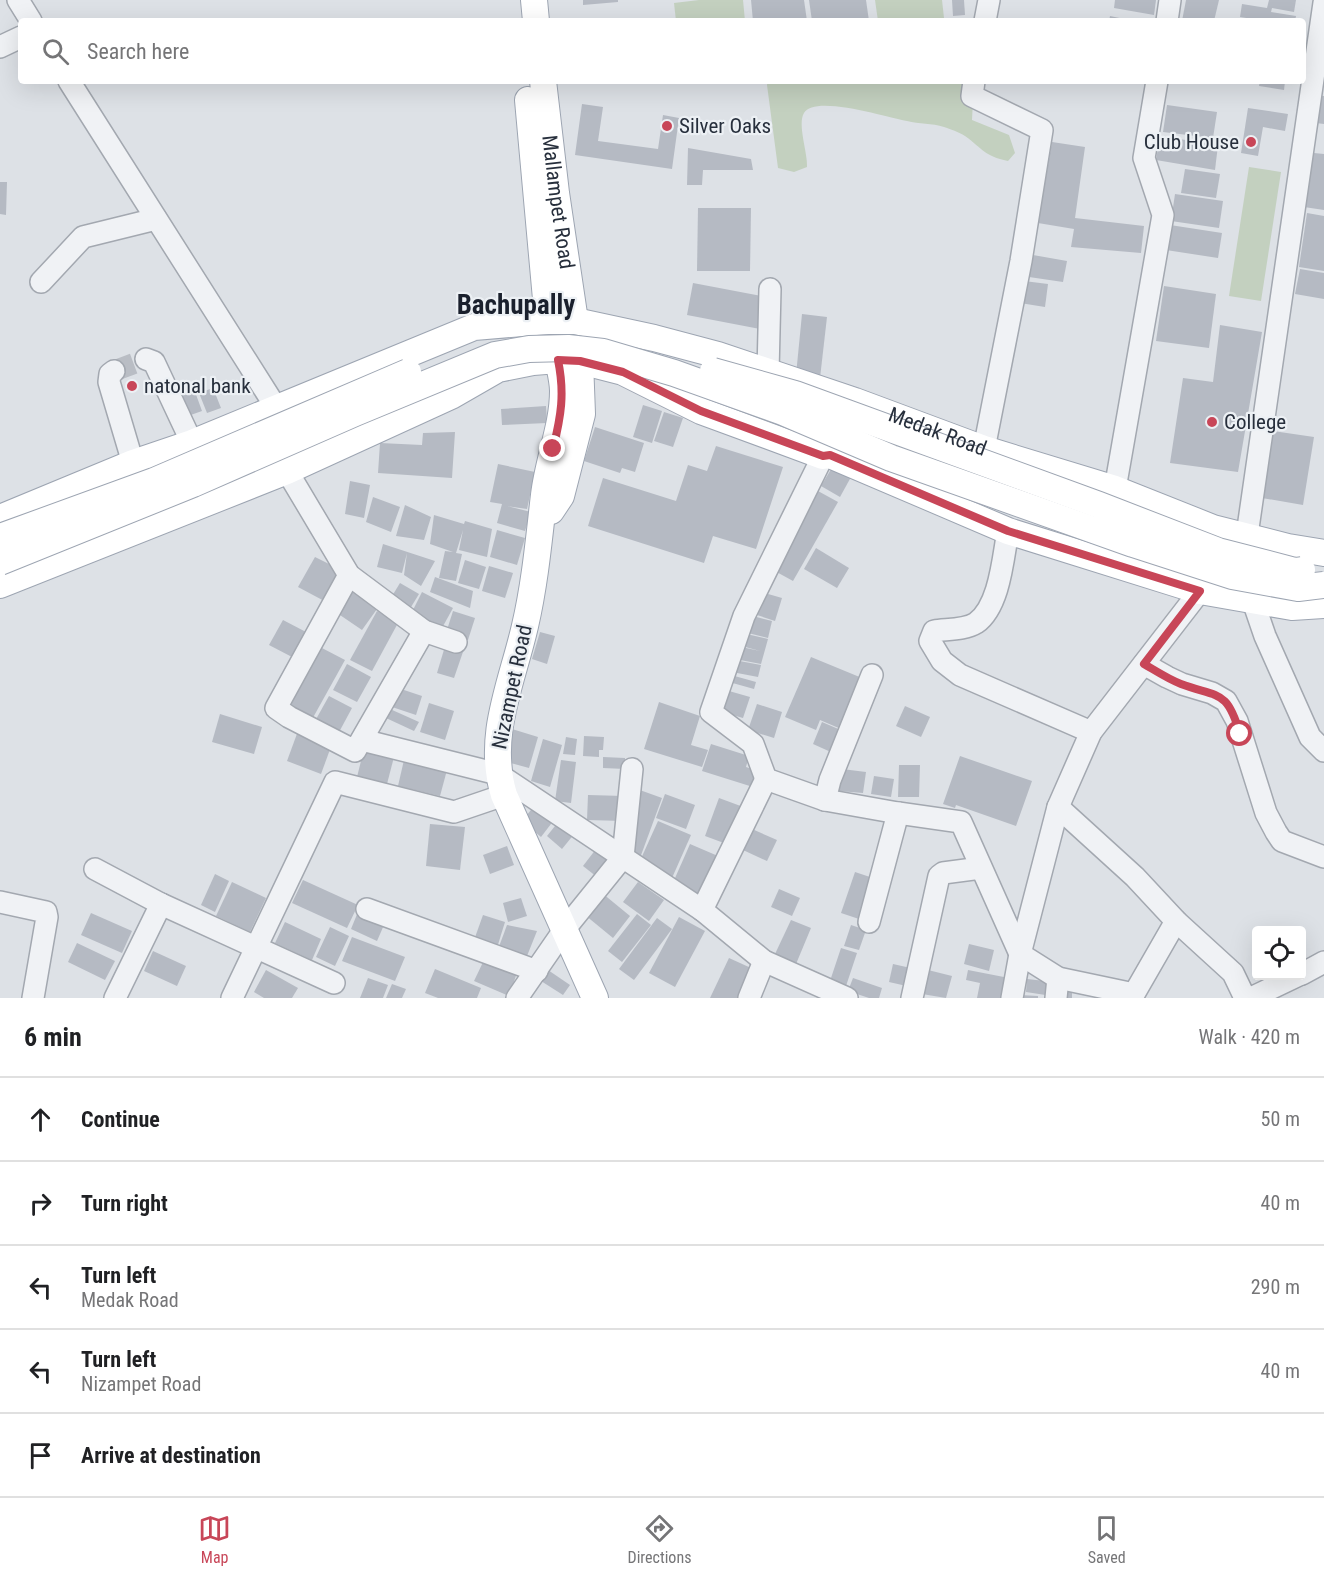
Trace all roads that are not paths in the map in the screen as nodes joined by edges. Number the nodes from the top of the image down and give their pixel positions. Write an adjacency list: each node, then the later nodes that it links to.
1 (18, 0): 7 (street)
2 (519, 0): 8 (main road)
3 (534, 0): 9 (main road)
4 (989, 0): 10 (street)
5 (1170, 0): 11 (street)
6 (1324, 3): 40 (street)
7 (29, 18)
8 (521, 18)
9 (536, 18)
10 (986, 18)
11 (1167, 18)
12 (18, 38): 13 (street)
13 (0, 47)
14 (71, 84): 19 (street)
15 (526, 84): 22 (main road, Mallampet Road)
16 (543, 84): 23 (main road, Mallampet Road)
17 (974, 84): 33 (street)
18 (1156, 84): 37 (street)
19 (156, 219): 20 (street); 29 (street)
20 (41, 282)
21 (770, 289): 27 (street)
22 (548, 321): 23 (main road, Medak Road); 28 (main road, Medak Road)
23 (575, 321): 27 (main road, Medak Road)
24 (146, 359): 32 (street)
25 (569, 360): 30 (main road); 31 (main road); 60 (main road, Nizampet Road)
26 (114, 371): 35 (street)
27 (768, 372): 30 (street); 33 (main road, Medak Road)
28 (329, 387): 29 (main road, Medak Road); 31 (main road)
29 (277, 409): 32 (main road, Medak Road)
30 (751, 430): 34 (main road)
31 (354, 440): 36 (main road)
32 (192, 443): 35 (main road, Medak Road)
33 (984, 449): 37 (main road, Medak Road)
34 (823, 456): 39 (main road); 59 (street)
35 (133, 464): 38 (main road, Medak Road)
36 (287, 471): 45 (street); 46 (main road)
37 (1115, 489): 40 (main road, Medak Road)
38 (0, 518)
39 (1008, 531): 48 (main road); 55 (street)
40 (1247, 535): 42 (main road, Medak Road)
41 (0, 537): 44 (main road, bridge)
42 (1324, 553)
43 (0, 562): 47 (main road, bridge)
44 (1324, 568)
45 (349, 575): 51 (street); 56 (street)
46 (0, 585)
47 (1324, 585)
48 (1200, 591): 49 (main road); 53 (street)
49 (1252, 601): 50 (main road); 57 (street)
50 (1324, 605)
51 (424, 631): 52 (street); 56 (street)
52 (456, 642)
53 (1144, 664): 55 (street); 65 (street)
54 (872, 675): 61 (street)
55 (1091, 732): 62 (street)
56 (362, 740): 60 (street)
57 (1324, 751)
58 (632, 769): 64 (street)
59 (766, 779): 61 (street); 71 (street)
60 (501, 785): 64 (street); 74 (main road, Nizampet Road); 75 (street)
61 (825, 800): 63 (street)
62 (1058, 807): 72 (street); 76 (street)
63 (898, 813): 66 (street); 73 (street)
64 (623, 858): 71 (street); 74 (street)
65 (1324, 858)
66 (981, 868): 76 (street); 91 (street)
67 (95, 870): 69 (street)
68 (0, 902): 84 (street)
69 (161, 904): 75 (street); 85 (street)
70 (367, 909): 79 (street)
71 (702, 910): 77 (street)
72 (1176, 921): 83 (street); 93 (street)
73 (869, 922)
74 (564, 930): 79 (street); 88 (main road, Nizampet Road)
75 (256, 948): 82 (street); 86 (street)
76 (1020, 954): 83 (street); 92 (street)
77 (764, 961): 89 (street); 90 (street)
78 (1324, 962): 80 (street)
79 (537, 971): 87 (street)
80 (1306, 972)
81 (1289, 980): 94 (street)
82 (334, 983)
83 (1057, 988)
84 (33, 998)
85 (116, 998)
86 (232, 998)
87 (518, 998)
88 (595, 998)
89 (749, 998)
90 (847, 998)
91 (912, 998)
92 (1012, 998)
93 (1245, 998)
94 (1251, 998)

